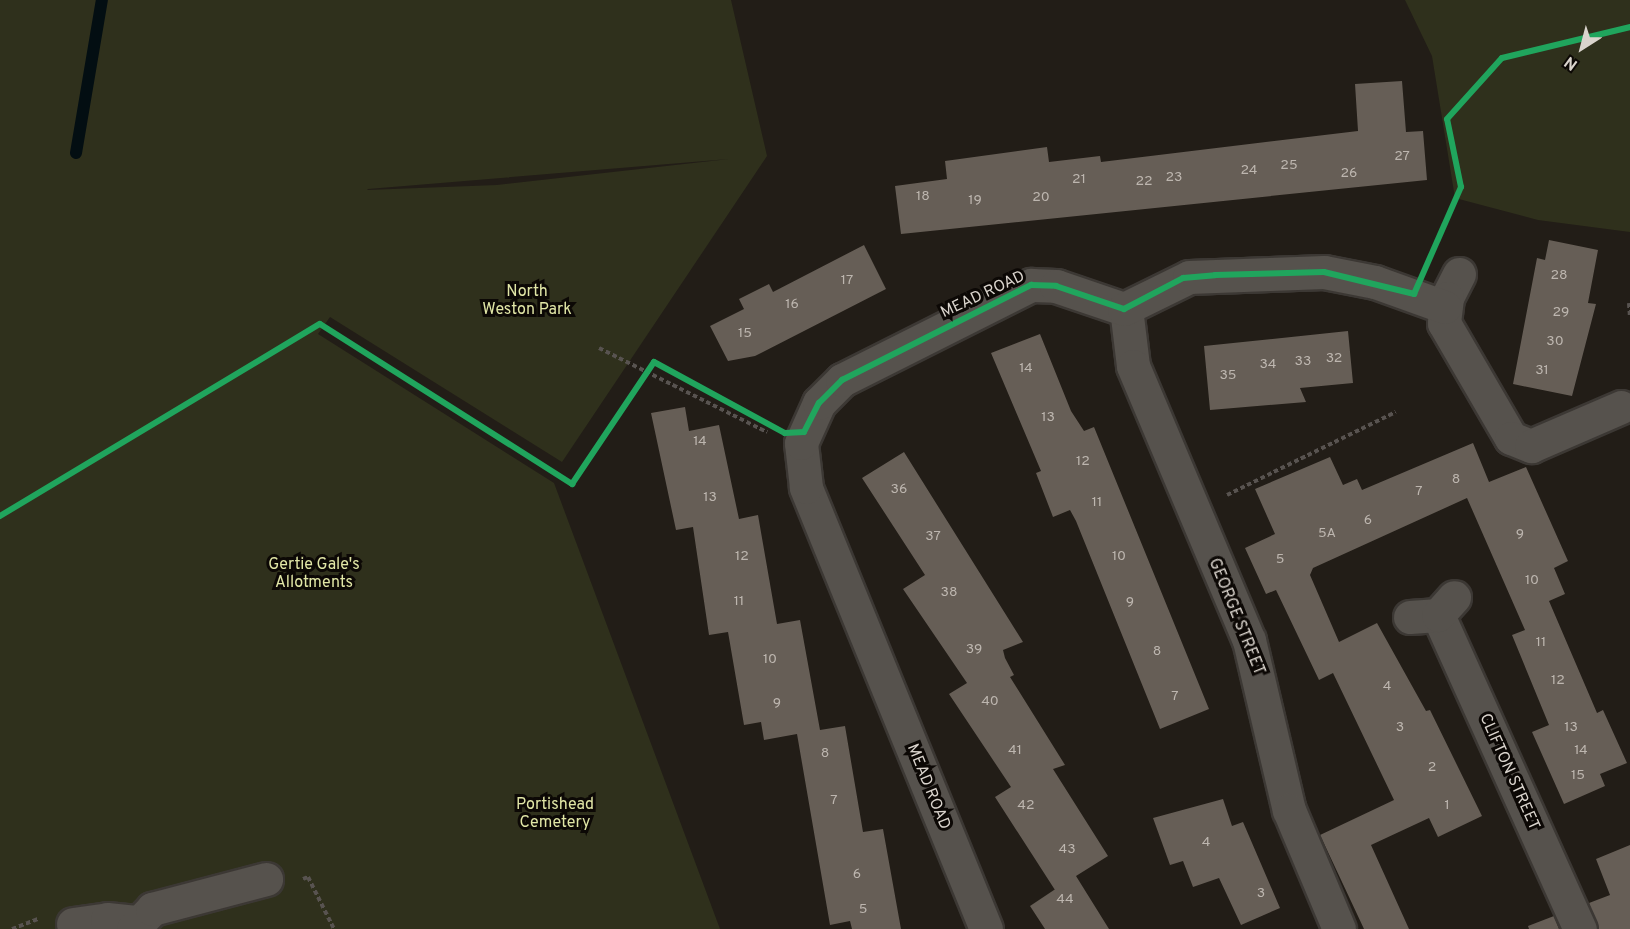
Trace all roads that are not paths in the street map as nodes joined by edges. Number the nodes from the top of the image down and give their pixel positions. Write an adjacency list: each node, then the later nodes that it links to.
1 (1459, 274): 3 (street)
2 (1126, 308): 3 (street); 9 (street, MEAD ROAD); 10 (street, GEORGE STREET)
3 (1445, 315): 4 (street)
4 (1621, 407)
5 (1434, 610): 11 (street, CLIFTON STREET)
6 (266, 879): 8 (street)
7 (73, 924): 8 (street)
8 (135, 926)
9 (986, 929)
10 (1339, 929)
11 (1580, 929)

